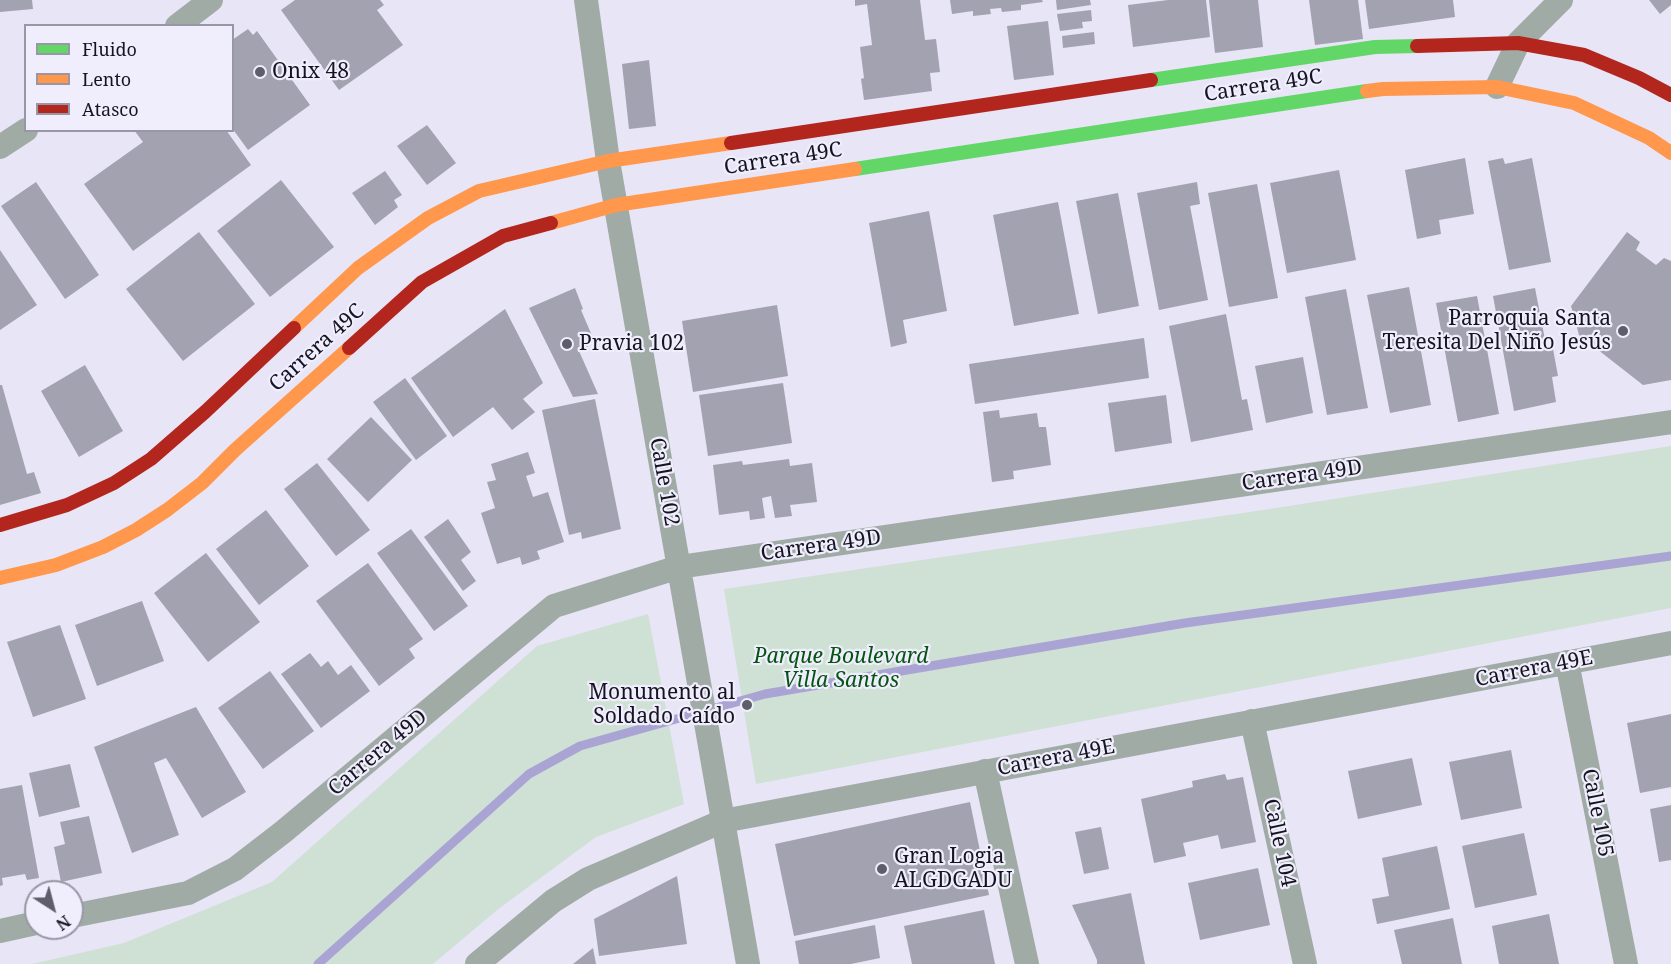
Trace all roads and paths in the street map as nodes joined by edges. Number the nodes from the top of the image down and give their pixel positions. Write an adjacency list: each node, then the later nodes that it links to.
1 (211, 0): 4 (street)
2 (586, 0): 11 (street, Calle 102)
3 (1561, 0): 5 (street)
4 (180, 24)
5 (1518, 43): 6 (street); 7 (street, Carrera 49C); 11 (street, Carrera 49C)
6 (1497, 87): 10 (street, Carrera 49C); 12 (street, Carrera 49C)
7 (1671, 95)
8 (24, 131): 9 (street)
9 (0, 147)
10 (1671, 153)
11 (608, 161): 12 (street, Calle 102); 14 (street, Carrera 49C)
12 (616, 205): 15 (street, Calle 102); 16 (street, Carrera 49C)
13 (1671, 422): 15 (street, Carrera 49D)
14 (0, 525)
15 (679, 567): 21 (street, Calle 102); 22 (street, Carrera 49D)
16 (0, 578)
17 (1671, 643): 18 (street, Carrera 49E)
18 (1568, 662): 19 (street, Carrera 49E); 29 (street, Calle 105)
19 (1252, 721): 20 (street, Carrera 49E); 28 (street, Calle 104)
20 (985, 771): 21 (street, Carrera 49E); 27 (street)
21 (723, 820): 25 (street, Carrera 49E); 26 (street, Calle 102)
22 (84, 914)
23 (24, 926): 24 (street)
24 (0, 931)
25 (477, 964)
26 (748, 964)
27 (1027, 964)
28 (1305, 964)
29 (1626, 964)

